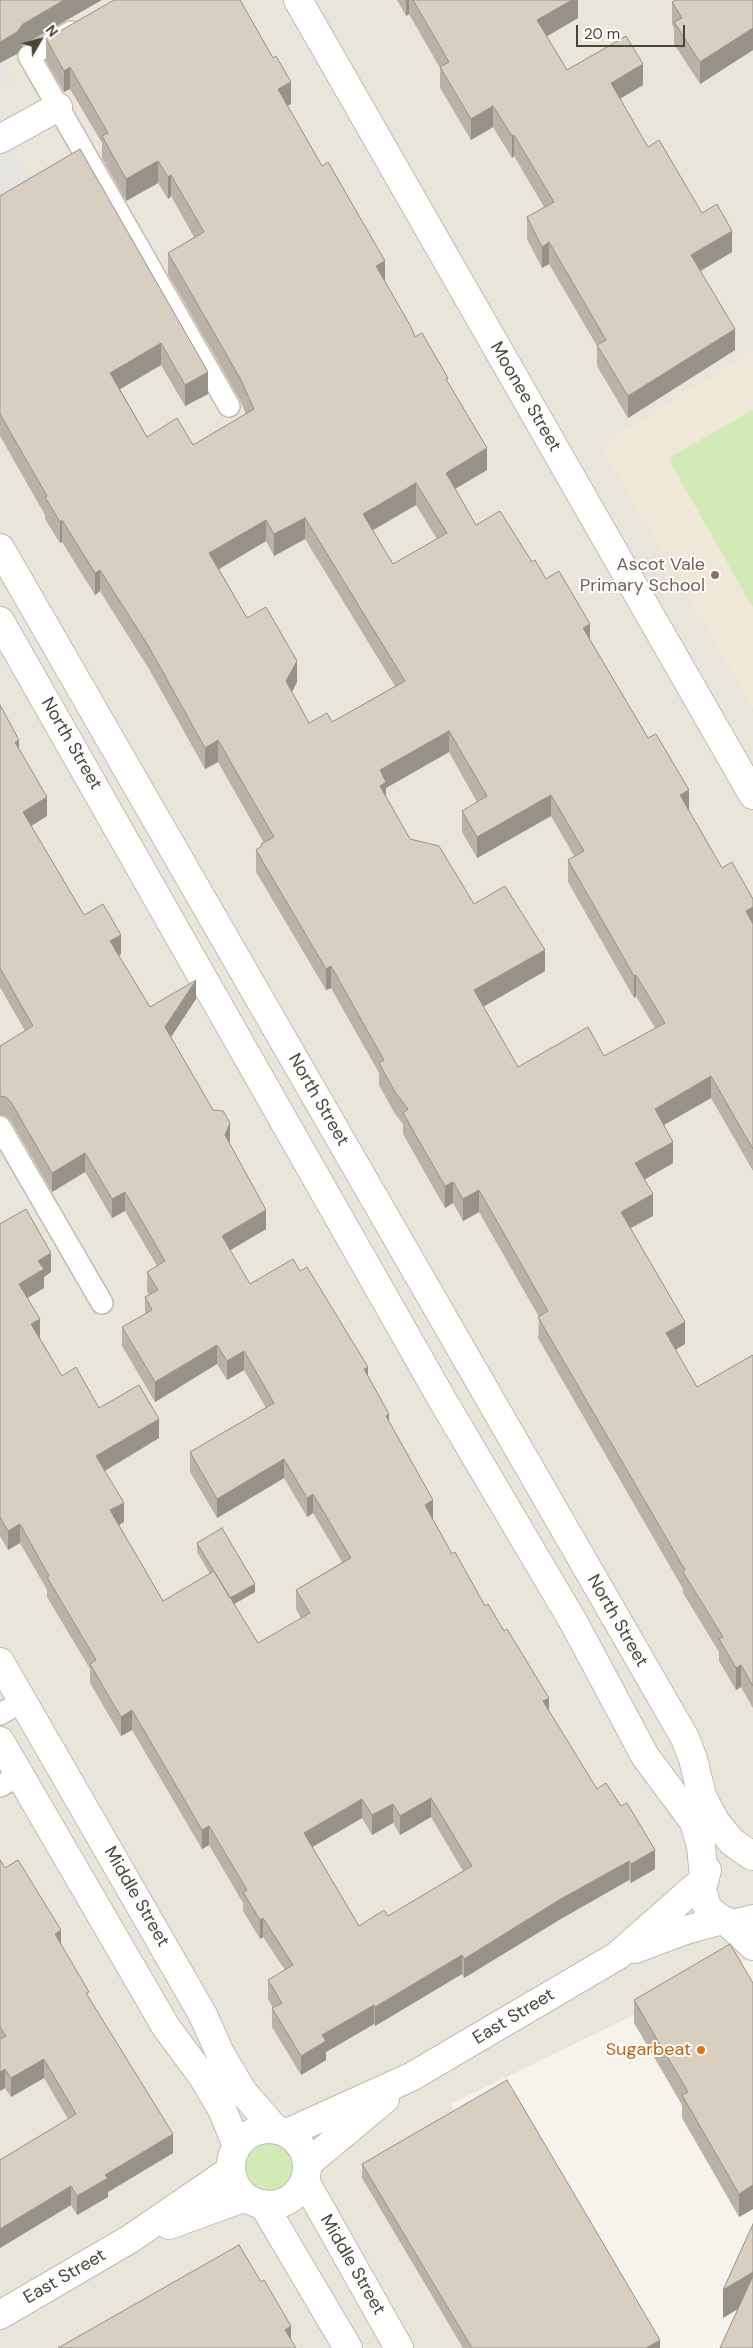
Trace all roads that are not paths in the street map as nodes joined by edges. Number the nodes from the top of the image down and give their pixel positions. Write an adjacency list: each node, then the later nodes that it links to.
1 (298, 0): 10 (street, Moonee Street)
2 (86, 23): 3 (lane)
3 (58, 107): 4 (street); 5 (lane)
4 (0, 139)
5 (229, 406)
6 (0, 548): 8 (street, North Street)
7 (0, 621): 9 (street, North Street)
8 (49, 632): 9 (street); 11 (street, North Street)
9 (17, 651): 12 (street, North Street)
10 (753, 795)
11 (155, 819): 12 (street); 15 (street, North Street)
12 (124, 838): 16 (street, North Street)
13 (0, 1127): 14 (lane)
14 (102, 1303)
15 (481, 1381): 16 (street); 21 (street, North Street)
16 (444, 1402): 22 (street, North Street)
17 (0, 1662): 18 (street, Middle Street)
18 (11, 1708): 27 (street, Middle Street)
19 (0, 1741): 20 (street)
20 (10, 1781): 28 (street)
21 (753, 1856): 22 (street, East Street)
22 (703, 1879): 23 (street, North Street); 25 (street, East Street)
23 (734, 1920): 24 (street); 25 (street, East Street)
24 (753, 1946)
25 (617, 1956): 26 (street, East Street)
26 (411, 2078): 27 (street, East Street); 29 (street, East Street)
27 (281, 2131): 28 (street); 29 (street)
28 (234, 2158): 30 (street); 31 (street, East Street)
29 (306, 2173): 30 (street); 34 (street, Middle Street)
30 (255, 2201): 31 (street, East Street); 33 (street)
31 (130, 2240): 32 (street, East Street)
32 (0, 2316)
33 (348, 2348)
34 (400, 2348)

